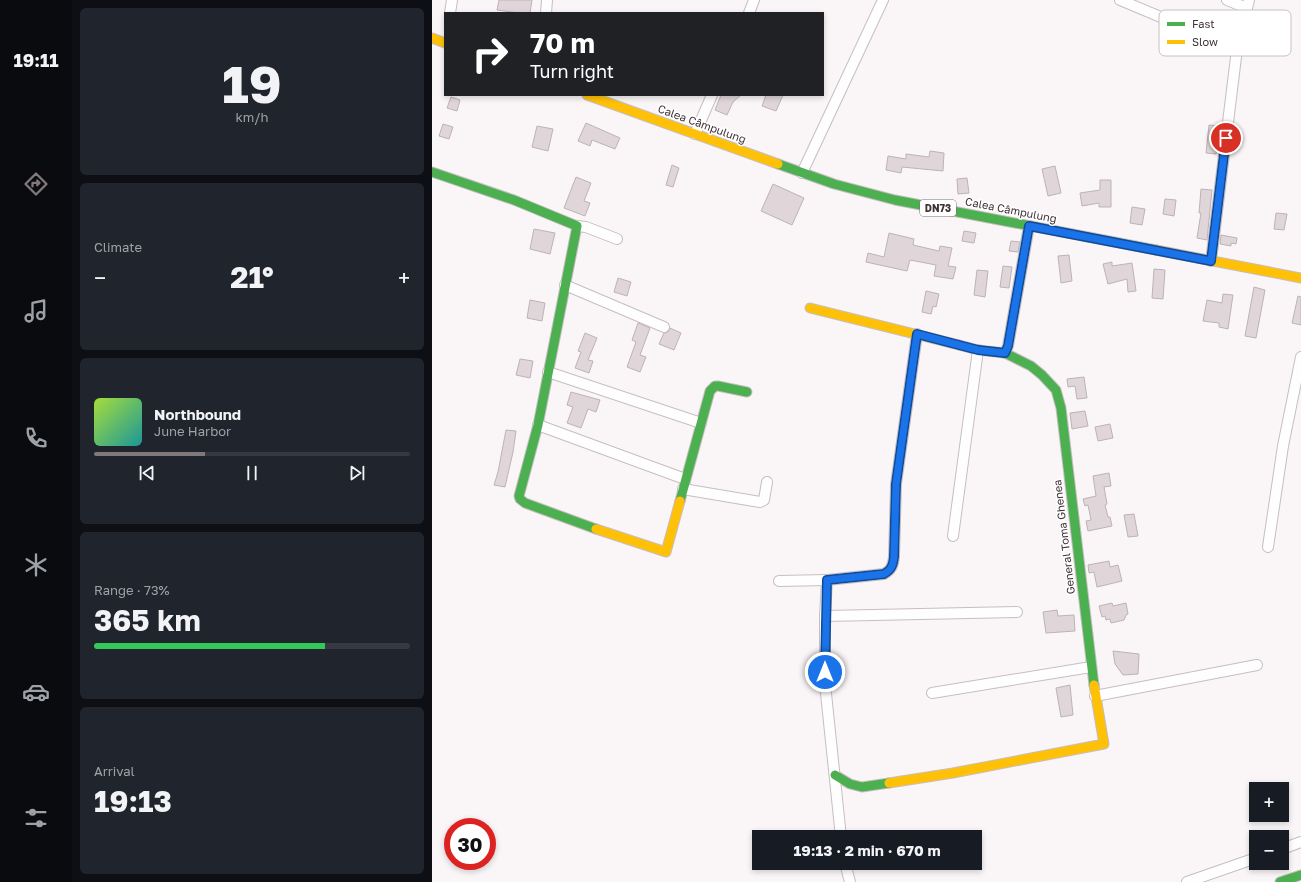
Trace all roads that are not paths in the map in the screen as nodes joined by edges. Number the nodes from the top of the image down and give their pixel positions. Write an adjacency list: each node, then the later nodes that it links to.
1 (452, 0): 8 (street)
2 (547, 0): 9 (street)
3 (754, 0): 10 (street)
4 (883, 0): 19 (street)
5 (1120, 0): 11 (street)
6 (1226, 0): 7 (street)
7 (1248, 4)
8 (450, 12)
9 (546, 12)
10 (748, 12)
11 (1159, 16)
12 (432, 38): 13 (main road)
13 (444, 42)
14 (1235, 56): 23 (street)
15 (590, 96): 17 (main road, Calea Câmpulung / DN73)
16 (712, 96): 17 (street)
17 (695, 134): 19 (main road, Calea Câmpulung / DN73)
18 (432, 172): 20 (main road)
19 (802, 173): 21 (main road, Calea Câmpulung / DN73)
20 (577, 226): 22 (street); 25 (main road)
21 (1029, 226): 23 (main road, Calea Câmpulung / DN73); 30 (street)
22 (617, 239)
23 (1211, 261): 24 (main road, Calea Câmpulung / DN73)
24 (1301, 278)
25 (565, 285): 27 (street); 32 (main road)
26 (810, 308): 28 (main road)
27 (664, 327)
28 (917, 334): 29 (main road); 40 (street)
29 (978, 350): 30 (main road); 38 (street)
30 (1005, 353): 45 (main road, General Toma Ghenea)
31 (1301, 358): 39 (street)
32 (548, 372): 34 (street); 35 (main road)
33 (746, 392): 34 (main road)
34 (701, 423): 37 (main road)
35 (538, 425): 37 (street); 37 (main road)
36 (767, 482): 37 (street)
37 (684, 484)
38 (953, 536)
39 (1268, 547)
40 (827, 580): 41 (street); 43 (street)
41 (779, 581)
42 (1017, 612): 43 (street)
43 (825, 616): 48 (street)
44 (1257, 665): 47 (street)
45 (1091, 667): 46 (street); 47 (main road, General Toma Ghenea)
46 (932, 693)
47 (1095, 696): 48 (main road, General Toma Ghenea)
48 (835, 775): 49 (street)
49 (840, 830)
50 (1301, 842): 51 (street)
51 (1289, 846)
52 (1249, 860): 56 (street)
53 (847, 870): 55 (street)
54 (1301, 875): 57 (main road)
55 (850, 882)
56 (1187, 882)
57 (1280, 882)

